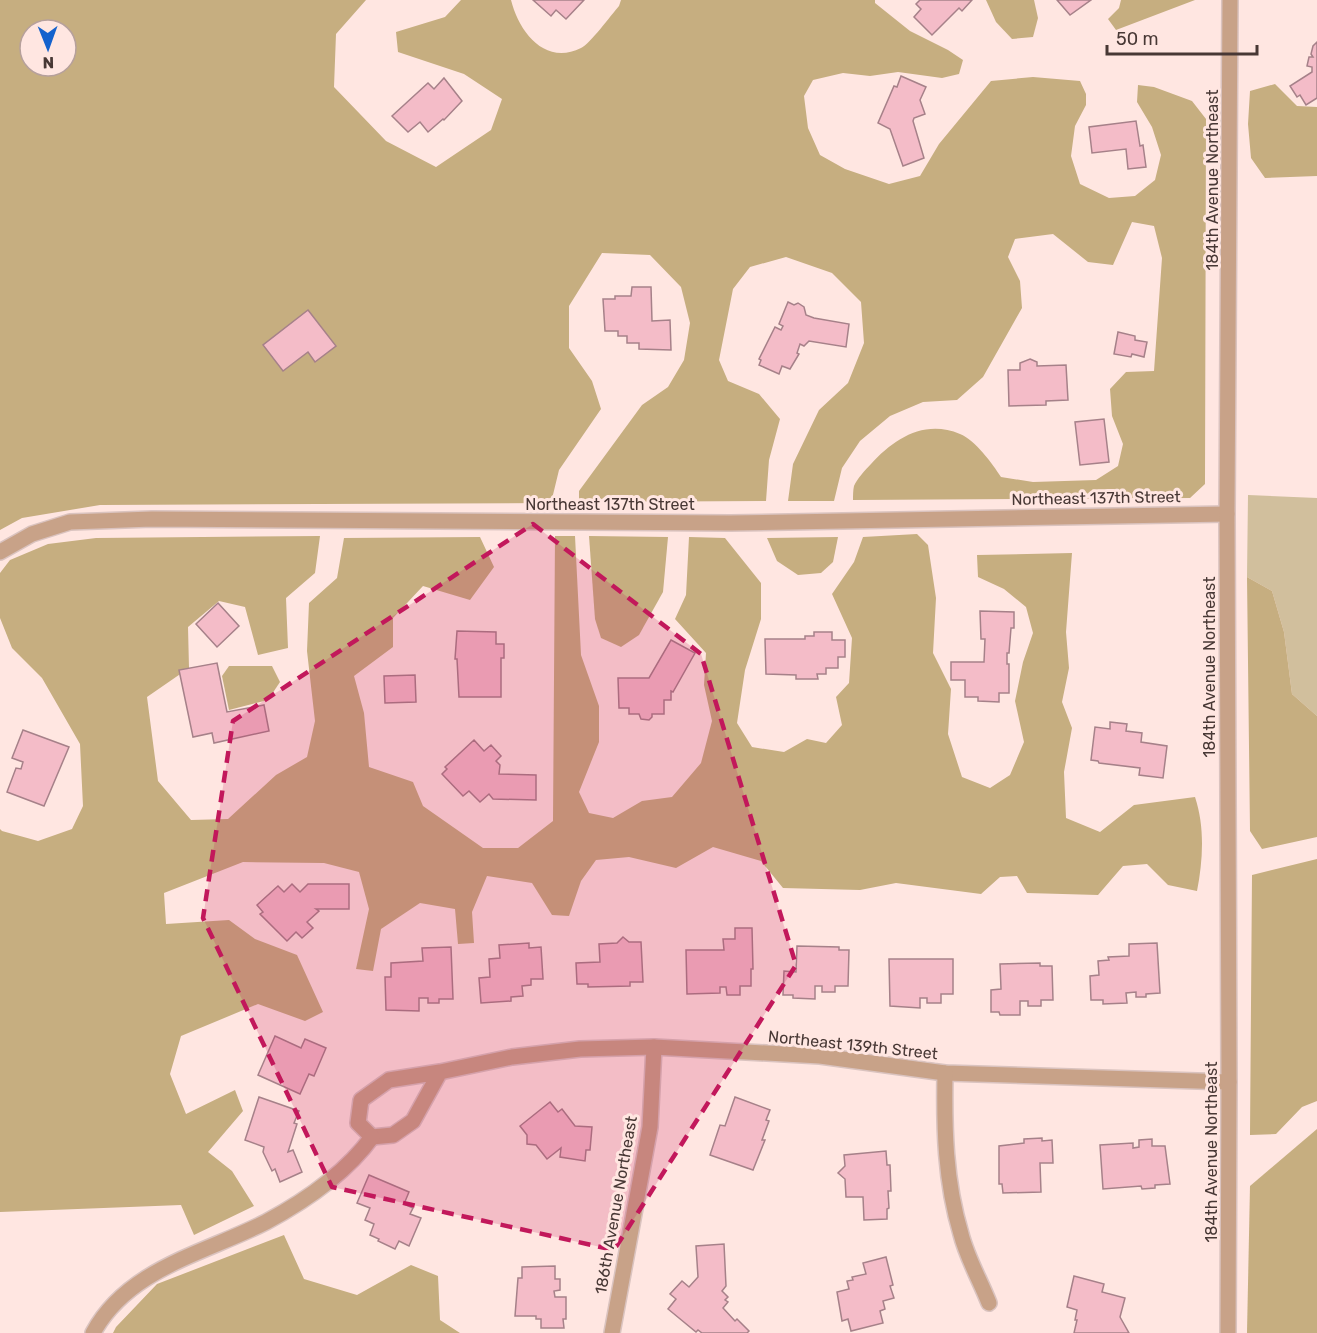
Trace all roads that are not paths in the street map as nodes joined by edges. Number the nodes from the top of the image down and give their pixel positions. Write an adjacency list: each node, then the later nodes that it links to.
1 (1230, 0): 2 (street, 184th Avenue Northeast)
2 (1227, 514): 3 (street, Northeast 137th Street); 7 (street, 184th Avenue Northeast)
3 (0, 552)
4 (654, 1047): 5 (street, Northeast 139th Street); 6 (street, Northeast 139th Street); 11 (street, 186th Avenue Northeast)
5 (440, 1072): 8 (street); 8 (street, Northeast 139th Street)
6 (945, 1073): 7 (street, Northeast 139th Street); 9 (street)
7 (1229, 1082): 12 (street, 184th Avenue Northeast)
8 (372, 1137): 10 (street)
9 (989, 1303)
10 (93, 1333)
11 (612, 1333)
12 (1228, 1333)

